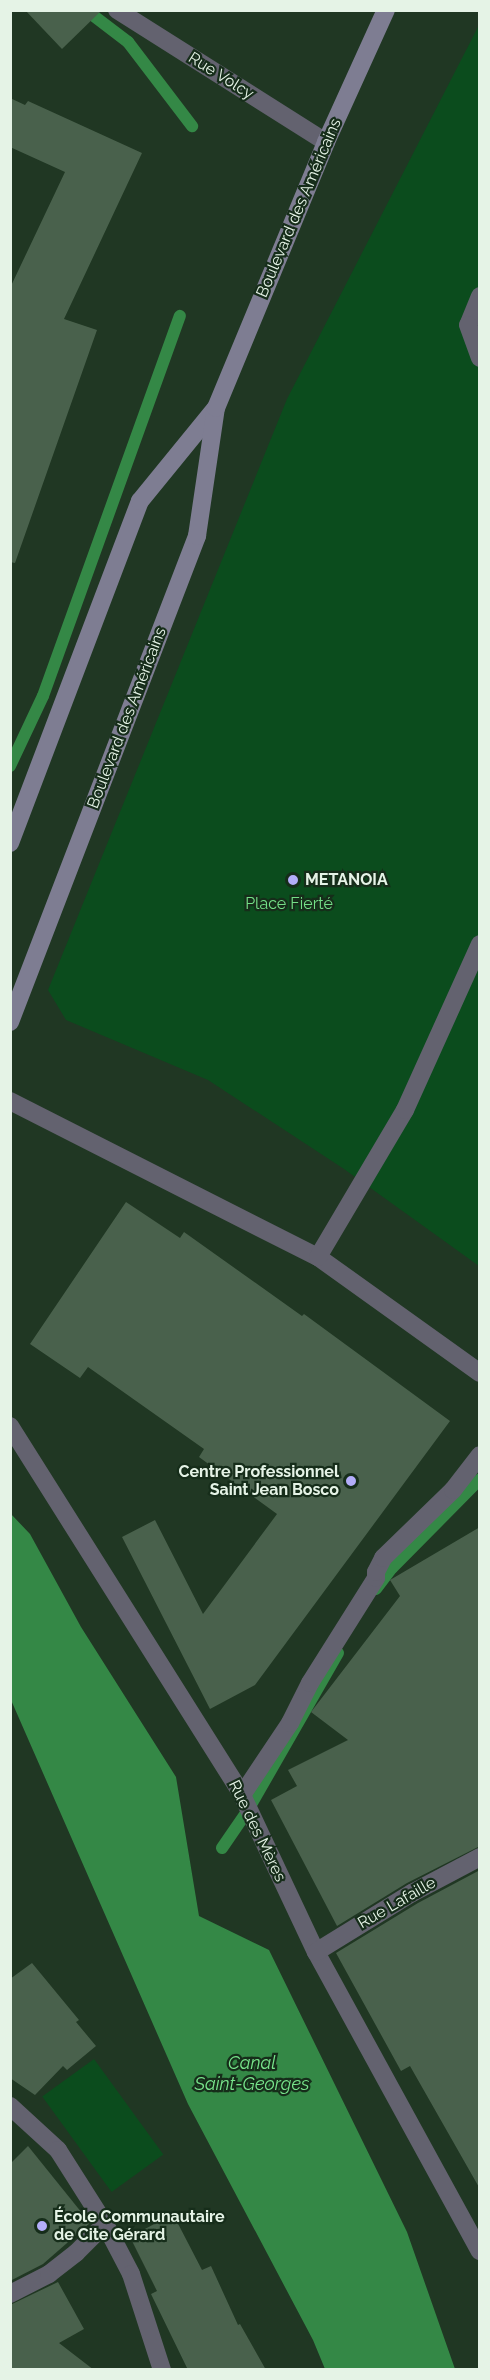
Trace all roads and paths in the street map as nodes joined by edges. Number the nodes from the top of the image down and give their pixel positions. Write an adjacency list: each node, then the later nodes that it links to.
1 (117, 10): 3 (street, Rue Volcy)
2 (386, 10): 3 (main road, Boulevard des Américains)
3 (326, 142): 6 (main road, Boulevard des Américains)
4 (480, 296): 5 (street)
5 (480, 358)
6 (216, 408): 7 (main road, Boulevard des Américains); 9 (main road, Boulevard des Américains)
7 (10, 843)
8 (480, 944): 11 (street)
9 (10, 1022)
10 (10, 1101): 11 (street)
11 (318, 1257): 12 (street)
12 (480, 1373)
13 (10, 1426): 15 (street, Rue des Mères)
14 (480, 1455): 15 (street)
15 (242, 1795): 17 (street, Rue des Mères)
16 (480, 1857): 17 (street, Rue Lafaille)
17 (316, 1952): 20 (street, Rue des Mères)
18 (10, 2106): 19 (street)
19 (105, 2224): 21 (street); 22 (street)
20 (480, 2251)
21 (10, 2294)
22 (162, 2370)

